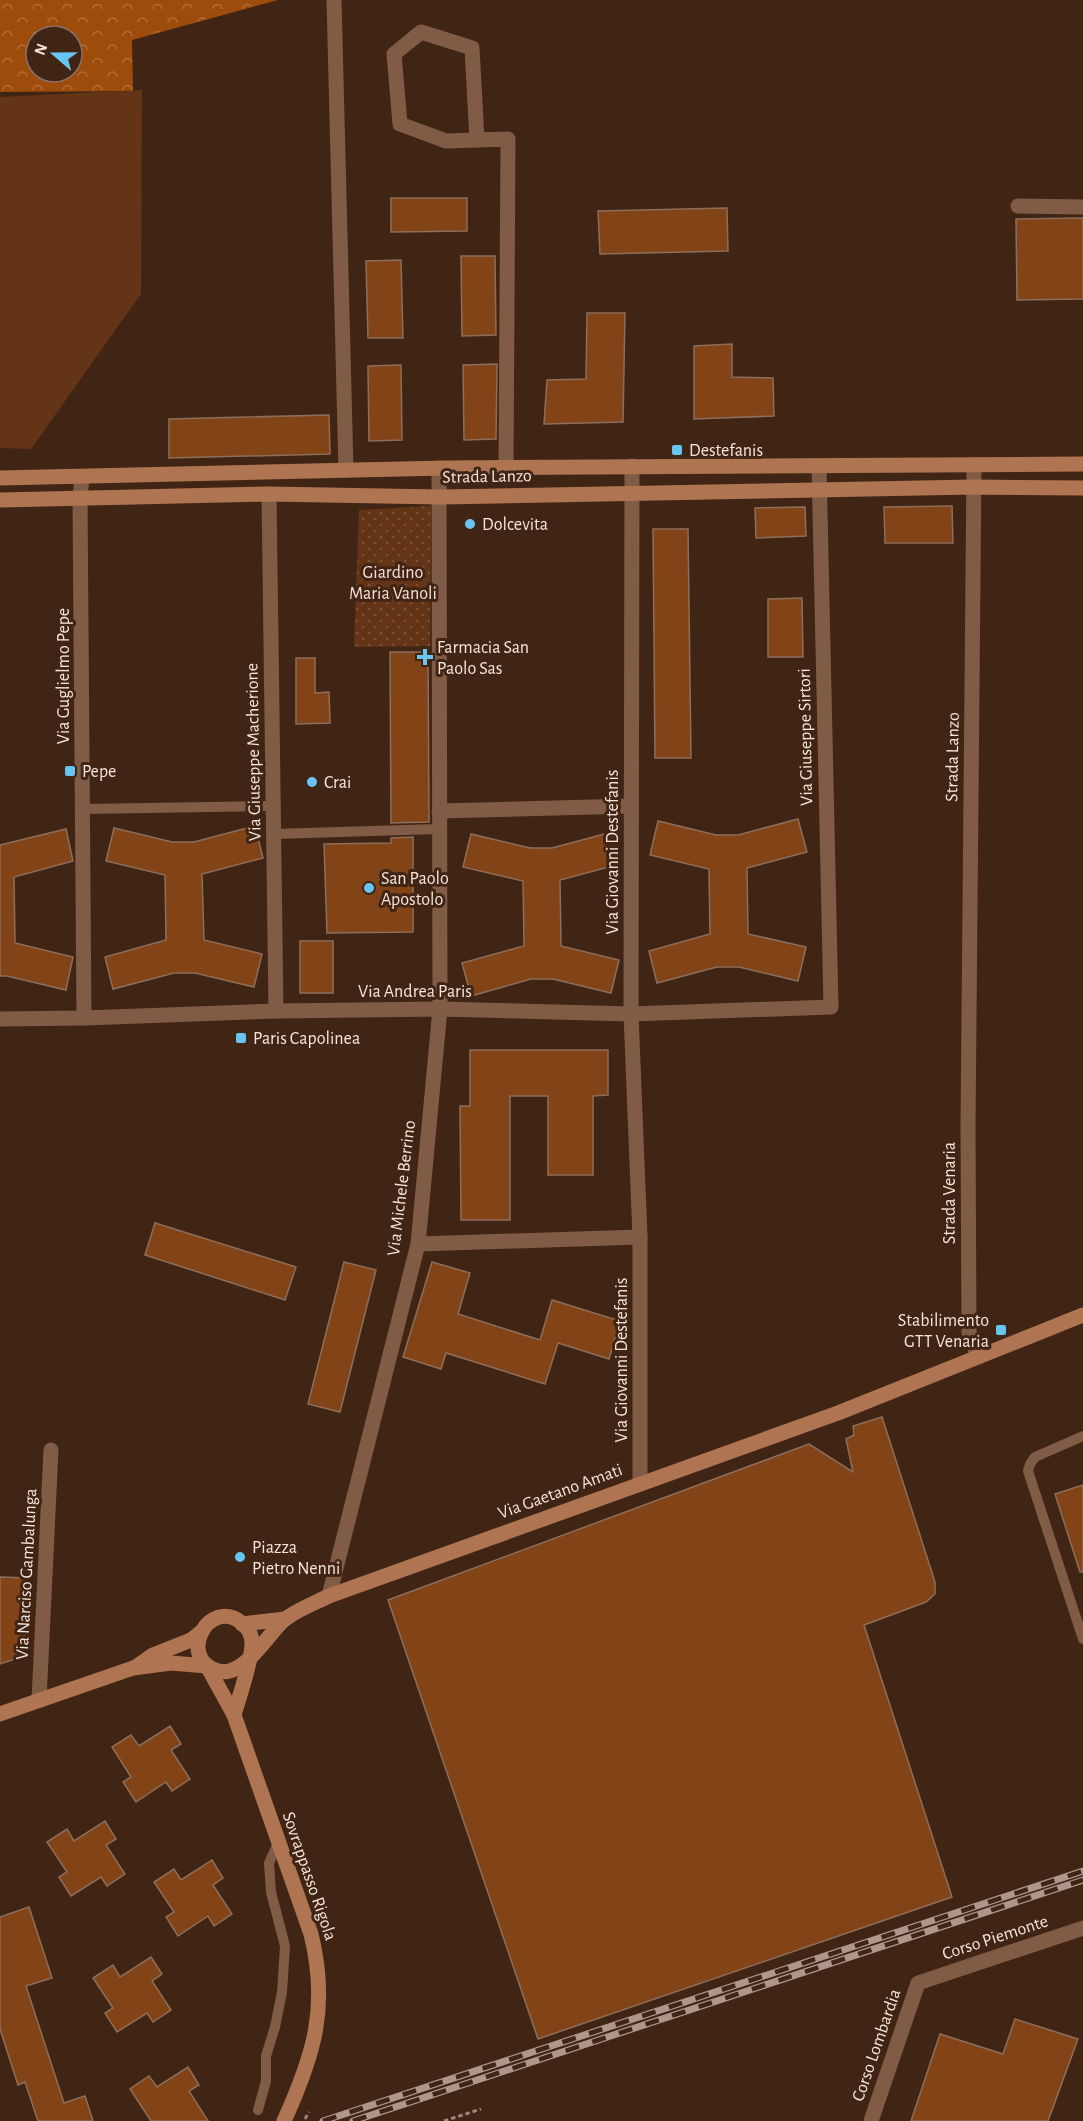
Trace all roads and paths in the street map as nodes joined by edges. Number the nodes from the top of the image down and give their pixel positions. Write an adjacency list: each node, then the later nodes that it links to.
1 (334, 0): 11 (street)
2 (477, 140): 2 (street); 9 (street, Strada Lanzo)
3 (1018, 206): 4 (street)
4 (1083, 207)
5 (1083, 464): 6 (street, Strada Lanzo)
6 (974, 465): 8 (street, Strada Lanzo); 14 (street, Strada Lanzo)
7 (632, 466): 8 (street, Strada Lanzo); 9 (street, Strada Lanzo); 17 (street, Via Giovanni Destefanis)
8 (819, 466): 16 (street, Via Giuseppe Sirtori)
9 (506, 467): 10 (street, Strada Lanzo)
10 (439, 468): 11 (street, Strada Lanzo); 19 (street, Via Michele Berrino)
11 (346, 470): 12 (street, Strada Lanzo)
12 (82, 477): 13 (street, Strada Lanzo); 20 (street, Via Guglielmo Pepe)
13 (0, 478)
14 (974, 487): 15 (street, Strada Lanzo); 16 (street, Strada Lanzo); 34 (street, Strada Lanzo)
15 (1083, 488)
16 (819, 490): 17 (street, Strada Lanzo); 28 (street, Via Giuseppe Sirtori)
17 (632, 492): 19 (street, Strada Lanzo); 23 (street, Via Giovanni Destefanis)
18 (269, 494): 19 (street, Strada Lanzo); 20 (street, Strada Lanzo); 22 (street, Via Giuseppe Macherione)
19 (440, 497): 25 (street, Via Michele Berrino)
20 (80, 498): 21 (street, Strada Lanzo); 24 (street, Via Guglielmo Pepe)
21 (0, 500)
22 (273, 806): 24 (lane); 27 (street, Via Giuseppe Macherione)
23 (631, 806): 25 (street); 31 (street, Via Giovanni Destefanis)
24 (83, 809): 32 (street, Via Guglielmo Pepe)
25 (439, 811): 26 (street, Via Michele Berrino)
26 (438, 829): 27 (lane); 29 (street, Via Michele Berrino)
27 (274, 834): 30 (street, Via Giuseppe Macherione)
28 (831, 1007): 31 (street, Via Andrea Paris)
29 (440, 1009): 30 (street, Via Andrea Paris); 31 (street, Via Andrea Paris); 36 (street, Via Michele Berrino)
30 (276, 1011): 32 (street, Via Andrea Paris)
31 (632, 1014): 35 (street, Via Giovanni Destefanis)
32 (84, 1018): 33 (street, Via Andrea Paris)
33 (0, 1019)
34 (969, 1027): 38 (street, Strada Venaria)
35 (640, 1237): 36 (street); 41 (street, Via Giovanni Destefanis)
36 (418, 1244): 42 (street, Via Michele Berrino)
37 (1083, 1315): 38 (street)
38 (978, 1357): 41 (street, Via Gaetano Amati)
39 (1083, 1436): 46 (lane)
40 (51, 1450): 50 (street, Via Narciso Gambalunga)
41 (640, 1483): 42 (street, Via Gaetano Amati)
42 (329, 1596): 43 (street, Via Gaetano Amati)
43 (285, 1619): 44 (street, Via Gaetano Amati); 47 (street, Via Gaetano Amati)
44 (242, 1623): 45 (street); 47 (street)
45 (201, 1632): 48 (street); 49 (street)
46 (1083, 1639)
47 (249, 1656): 48 (street); 52 (street)
48 (207, 1665): 49 (street); 52 (street)
49 (133, 1668): 50 (street)
50 (39, 1700): 51 (street)
51 (0, 1714)
52 (234, 1715): 53 (street, Sovrappasso Rigola)
53 (278, 1843): 57 (lane); 60 (street, Sovrappasso Rigola)
54 (1083, 1928): 55 (street, Corso Piemonte)
55 (918, 1983): 62 (street, Corso Lombardia)
56 (481, 2109): 61 (path)
57 (258, 2110)
58 (309, 2112): 59 (path)
59 (305, 2119)
60 (284, 2121)
61 (444, 2121)
62 (871, 2121)

